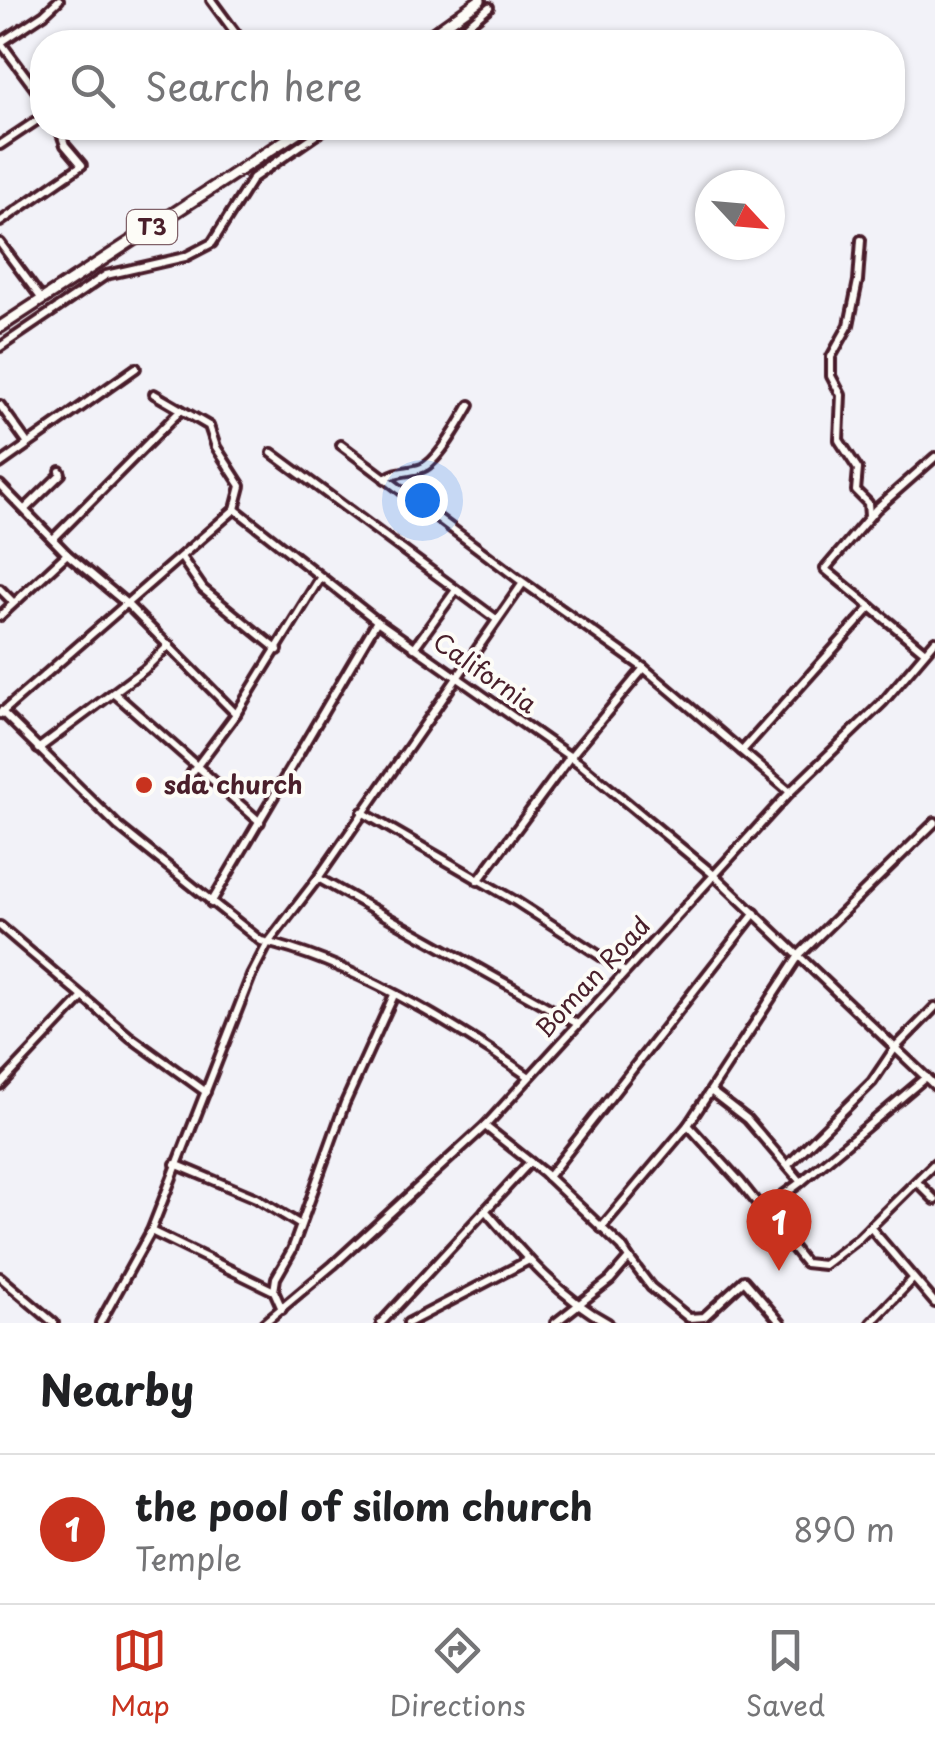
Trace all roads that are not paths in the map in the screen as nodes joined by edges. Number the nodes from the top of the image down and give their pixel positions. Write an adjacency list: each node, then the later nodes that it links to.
1 (58, 0): 7 (street)
2 (211, 0): 4 (street)
3 (484, 4): 5 (highway); 6 (street)
4 (233, 30)
5 (441, 30)
6 (459, 30)
7 (1, 43): 8 (street)
8 (30, 82)
9 (30, 125): 13 (street)
10 (64, 140): 14 (street)
11 (285, 140): 17 (highway, T3)
12 (308, 140): 19 (street)
13 (0, 146)
14 (0, 222)
15 (861, 240): 35 (street)
16 (0, 244): 17 (street)
17 (41, 298): 18 (highway, T3)
18 (0, 327)
19 (0, 347)
20 (136, 368): 25 (street)
21 (154, 394): 24 (street)
22 (0, 405): 25 (street)
23 (470, 406): 31 (street)
24 (181, 410): 33 (street); 36 (street)
25 (28, 444): 29 (street)
26 (341, 445): 31 (street)
27 (272, 453): 42 (street)
28 (935, 457): 35 (street)
29 (0, 464)
30 (60, 471): 34 (street)
31 (384, 479): 40 (street)
32 (0, 486): 34 (street)
33 (235, 509): 38 (street); 39 (street, California)
34 (25, 510): 36 (street)
35 (869, 516): 45 (street)
36 (53, 539): 37 (street)
37 (67, 554): 43 (street); 44 (street)
38 (181, 557): 44 (street); 52 (street)
39 (320, 578): 48 (street, California); 52 (street)
40 (523, 583): 47 (street); 54 (street)
41 (0, 588): 43 (street)
42 (456, 590): 47 (street); 51 (street)
43 (13, 602): 46 (street)
44 (127, 604): 50 (street); 57 (street)
45 (870, 607): 53 (street); 60 (street)
46 (0, 616)
47 (496, 619): 55 (street)
48 (378, 620): 51 (street, California); 66 (street)
49 (935, 640): 53 (street, Boman Road)
50 (169, 645): 56 (street); 58 (street)
51 (414, 648): 55 (street, California)
52 (278, 650): 58 (street)
53 (925, 652): 64 (street, Boman Road)
54 (644, 668): 60 (street); 61 (street)
55 (458, 679): 61 (street, California); 65 (street)
56 (114, 692): 59 (street); 62 (street)
57 (1, 712): 59 (street)
58 (236, 714): 62 (street)
59 (38, 749): 71 (street)
60 (742, 751): 64 (street)
61 (570, 757): 68 (street, California); 70 (street)
62 (198, 766): 63 (street); 66 (street)
63 (191, 774)
64 (790, 792): 68 (street, Boman Road)
65 (362, 812): 69 (street); 70 (street)
66 (260, 822): 71 (street)
67 (935, 822): 75 (street)
68 (714, 875): 72 (street, California); 76 (street, Boman Road)
69 (318, 878): 74 (street); 80 (street)
70 (478, 880): 76 (street)
71 (211, 903): 74 (street)
72 (755, 912): 75 (street, California); 94 (street)
73 (0, 926): 78 (street)
74 (268, 942): 77 (street); 86 (street)
75 (800, 954): 81 (street, California); 87 (street)
76 (625, 972): 80 (street, Boman Road)
77 (394, 995): 82 (street); 100 (street)
78 (82, 998): 84 (street); 86 (street)
79 (935, 1007): 81 (street)
80 (576, 1023): 82 (street, Boman Road)
81 (895, 1048): 83 (street, California); 93 (street)
82 (528, 1076): 89 (street, Boman Road)
83 (926, 1077): 85 (street, California); 95 (street)
84 (0, 1085)
85 (935, 1086)
86 (206, 1092): 92 (street)
87 (712, 1092): 88 (street); 93 (street)
88 (688, 1125): 99 (street); 102 (street)
89 (485, 1126): 90 (street); 111 (street, Boman Road)
90 (530, 1162): 94 (street); 98 (street)
91 (935, 1163): 96 (street)
92 (175, 1164): 100 (street); 103 (street)
93 (788, 1165): 95 (street)
94 (548, 1176): 102 (street)
95 (801, 1182): 99 (street)
96 (916, 1182): 97 (street); 101 (street)
97 (935, 1200)
98 (485, 1210): 105 (street); 115 (street)
99 (762, 1210): 101 (street)
100 (300, 1224): 108 (street)
101 (870, 1227): 107 (street)
102 (600, 1228): 104 (street)
103 (151, 1231): 108 (street); 113 (street)
104 (629, 1258): 110 (street); 119 (street)
105 (529, 1260): 110 (street); 116 (street)
106 (0, 1276): 112 (street)
107 (912, 1279): 109 (street); 120 (street)
108 (274, 1291): 111 (street)
109 (935, 1303)
110 (577, 1306): 117 (street); 118 (street)
111 (282, 1309): 114 (street, Boman Road)
112 (54, 1323)
113 (100, 1323)
114 (264, 1323)
115 (381, 1323)
116 (408, 1323)
117 (555, 1323)
118 (608, 1323)
119 (780, 1323)
120 (870, 1323)

